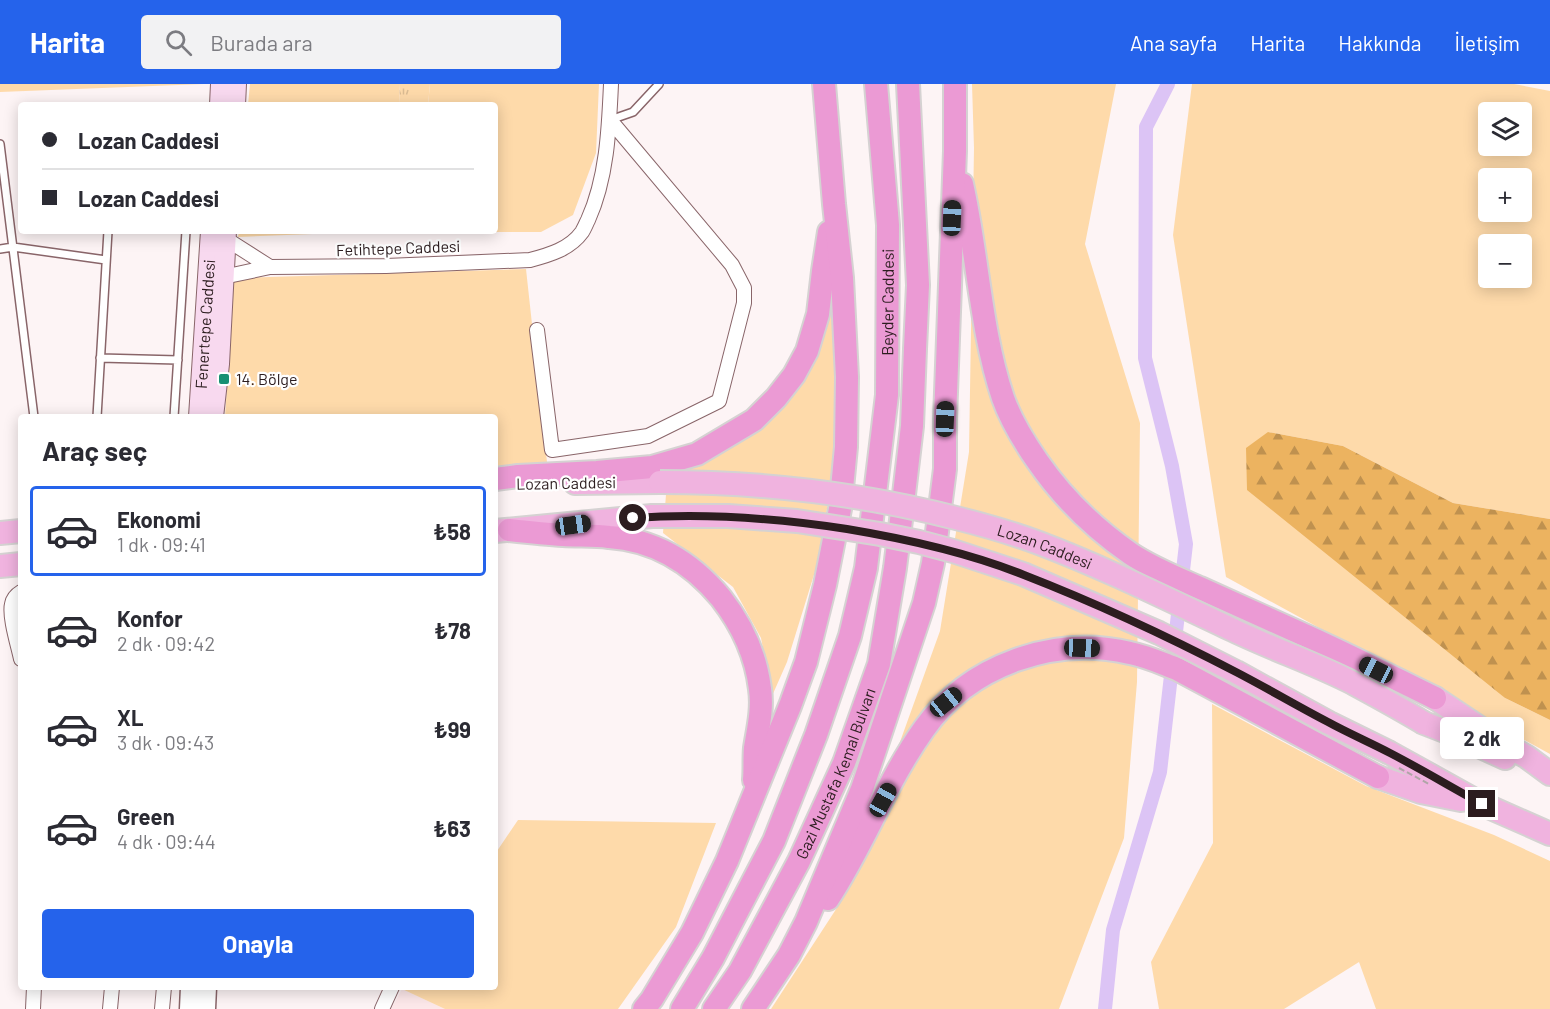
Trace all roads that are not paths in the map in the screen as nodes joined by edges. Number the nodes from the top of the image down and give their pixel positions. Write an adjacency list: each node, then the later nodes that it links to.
1 (221, 84): 9 (main road)
2 (236, 84): 10 (main road)
3 (611, 84): 11 (street, Fetihtepe Caddesi)
4 (659, 84): 11 (lane)
5 (876, 84): 34 (highway, Beyder Caddesi)
6 (908, 84): 33 (highway, Beyder Caddesi)
7 (955, 84): 13 (highway)
8 (826, 88): 14 (highway)
9 (219, 102)
10 (235, 102)
11 (610, 120): 21 (street, Fetihtepe Caddesi); 23 (street)
12 (0, 144): 18 (lane)
13 (955, 151): 42 (highway); 48 (highway)
14 (834, 204): 31 (highway); 45 (highway)
15 (108, 234): 20 (lane)
16 (186, 234): 25 (lane)
17 (221, 234): 21 (street); 22 (main road, Fenertepe Caddesi); 29 (main road, Fenertepe Caddesi)
18 (13, 247): 19 (lane); 20 (lane); 26 (lane)
19 (0, 249)
20 (106, 260): 24 (lane)
21 (270, 267): 22 (street, Fetihtepe Caddesi)
22 (223, 277): 30 (main road, Fenertepe Caddesi)
23 (537, 330)
24 (100, 358): 25 (lane); 27 (lane)
25 (177, 360): 28 (lane)
26 (34, 414)
27 (97, 414)
28 (174, 414)
29 (199, 414)
30 (213, 414)
31 (498, 479)
32 (498, 484): 43 (main road, Lozan Caddesi, bridge)
33 (901, 520): 63 (highway, Gazi Mustafa Kemal Bulvarı)
34 (873, 521): 62 (highway, Gazi Mustafa Kemal Bulvarı)
35 (18, 531): 37 (main road)
36 (502, 531): 45 (highway); 46 (main road, Lozan Caddesi, bridge)
37 (0, 533)
38 (18, 564): 39 (main road)
39 (0, 566)
40 (18, 594): 41 (street)
41 (18, 645)
42 (1435, 698): 43 (main road)
43 (1550, 776)
44 (1378, 777): 46 (main road); 48 (highway)
45 (754, 795): 61 (highway)
46 (1482, 804): 47 (main road, Lozan Caddesi)
47 (1550, 834)
48 (806, 922): 64 (highway)
49 (34, 990): 55 (street)
50 (112, 990): 56 (street)
51 (164, 990): 57 (street)
52 (190, 990): 58 (street)
53 (207, 990): 59 (street)
54 (391, 990): 60 (street)
55 (33, 1009)
56 (110, 1009)
57 (162, 1009)
58 (189, 1009)
59 (207, 1009)
60 (382, 1009)
61 (644, 1009)
62 (682, 1009)
63 (714, 1009)
64 (753, 1009)

